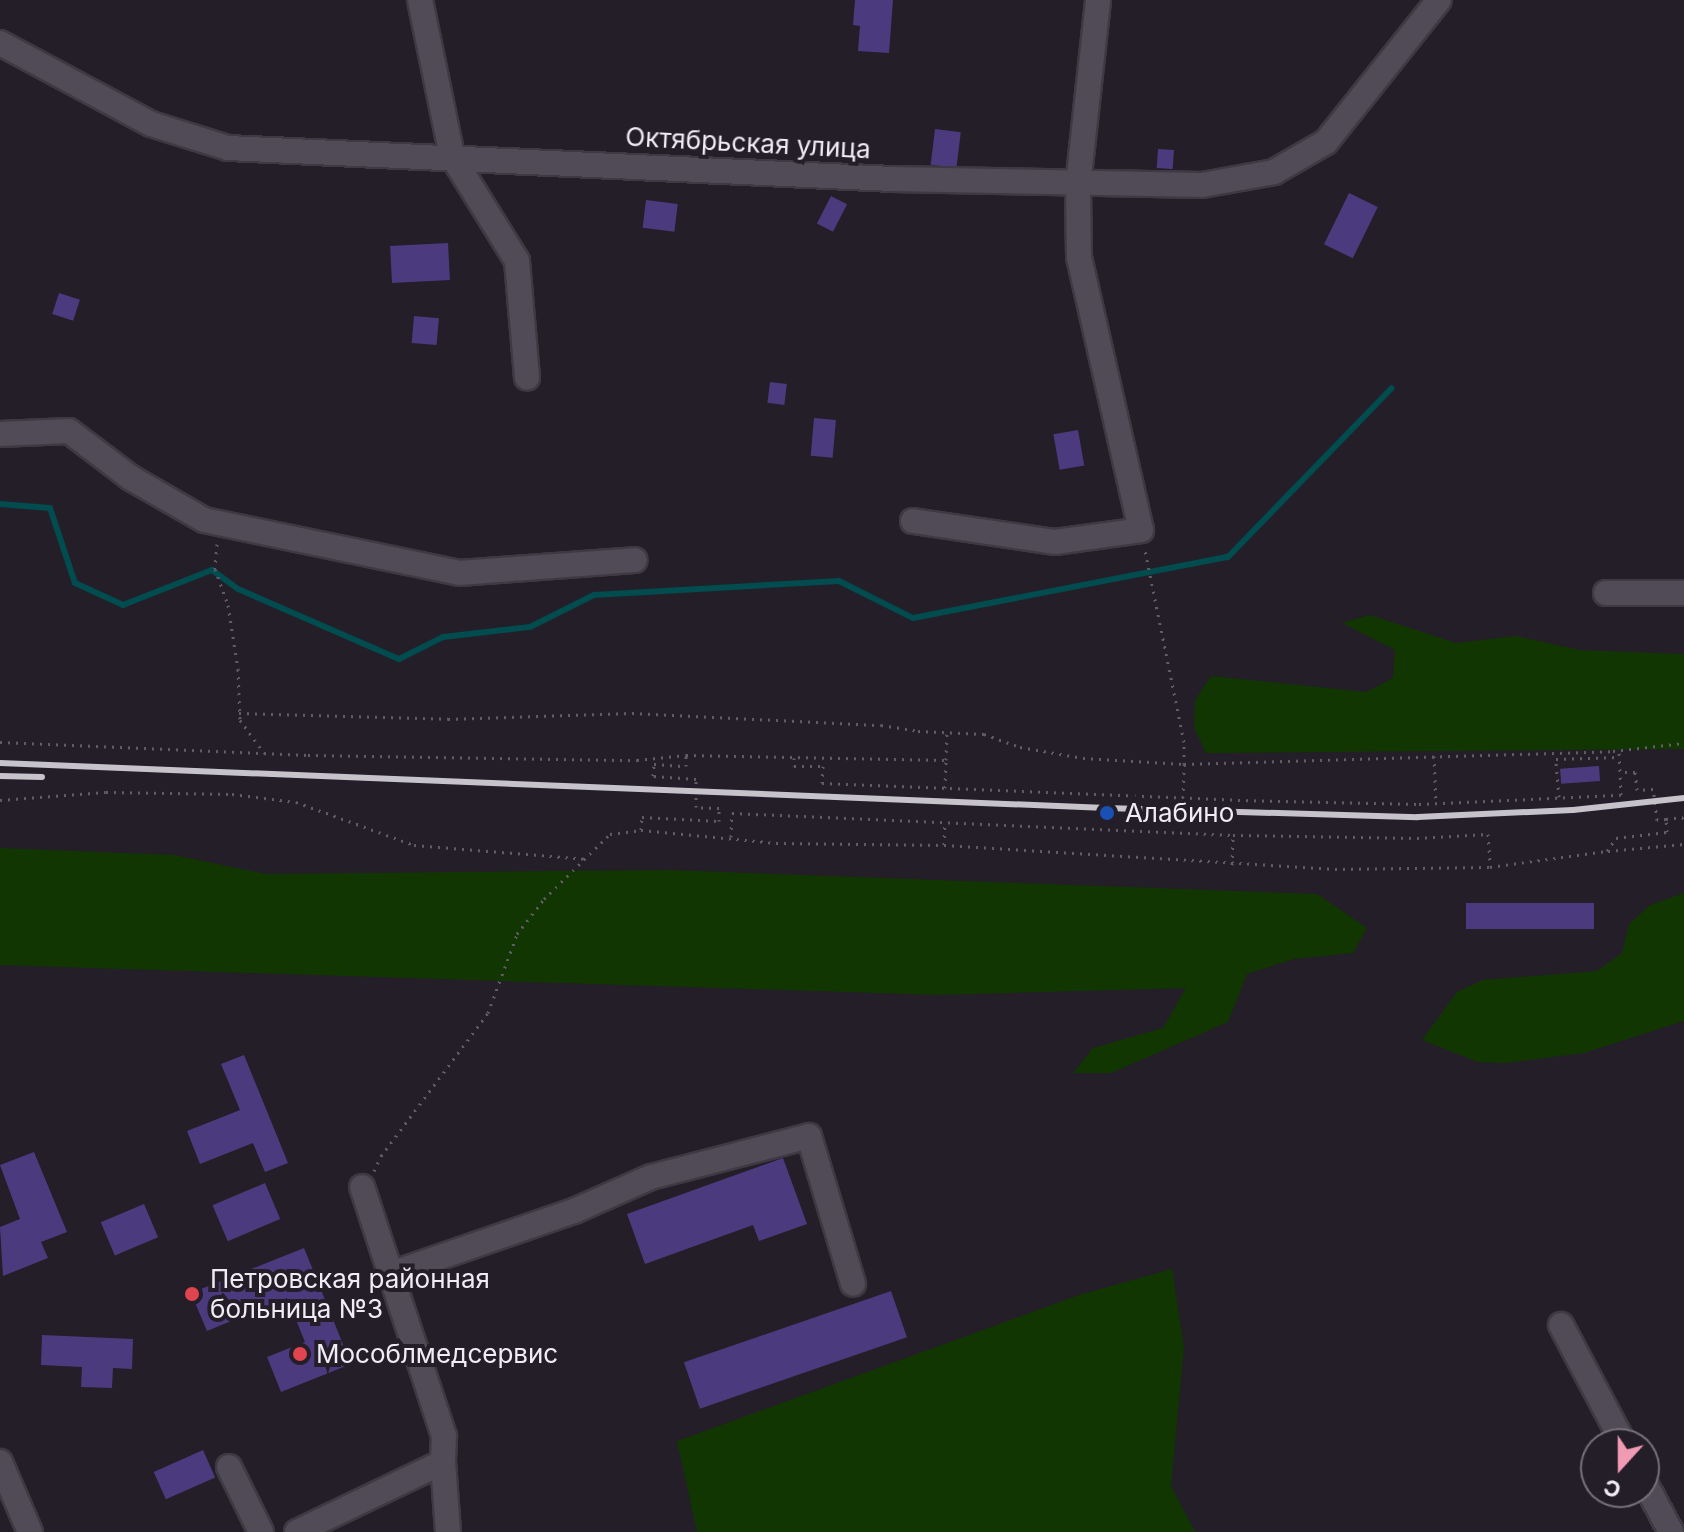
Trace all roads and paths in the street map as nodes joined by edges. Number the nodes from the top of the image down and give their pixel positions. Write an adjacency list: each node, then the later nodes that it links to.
1 (420, 0): 5 (street)
2 (1098, 0): 6 (street)
3 (1439, 0): 6 (street, Октябрьская улица)
4 (0, 43): 5 (street, Октябрьская улица)
5 (452, 156): 6 (street, Октябрьская улица); 7 (street)
6 (1078, 185): 9 (street)
7 (527, 378)
8 (0, 434): 11 (street)
9 (913, 521)
10 (1146, 555): 26 (path)
11 (635, 560)
12 (215, 569): 15 (path)
13 (1606, 593): 14 (street)
14 (1684, 593)
15 (239, 713): 16 (path); 20 (path)
16 (947, 732): 25 (path); 26 (path)
17 (0, 742): 20 (path)
18 (1684, 743): 19 (path)
19 (1619, 751): 22 (path); 24 (path)
20 (265, 753): 21 (path)
21 (686, 755): 23 (path); 36 (path)
22 (1434, 756): 26 (path); 32 (path)
23 (794, 757): 25 (path); 28 (path)
24 (1619, 757): 27 (path); 30 (path)
25 (946, 760): 28 (path)
26 (1184, 764): 29 (path)
27 (1620, 772): 30 (path); 33 (path)
28 (945, 788): 29 (path)
29 (1183, 798): 32 (path)
30 (1559, 798): 32 (path)
31 (0, 800): 42 (path)
32 (1436, 803)
33 (1666, 819): 35 (path); 41 (path)
34 (945, 822): 37 (path); 38 (path); 40 (path)
35 (1684, 824)
36 (641, 830): 38 (path); 42 (path)
37 (1233, 835): 43 (path); 44 (path)
38 (731, 837): 40 (path)
39 (1684, 844): 41 (path)
40 (944, 845): 43 (path)
41 (1607, 851): 44 (path)
42 (587, 859): 45 (path)
43 (1232, 865): 44 (path)
44 (1490, 867)
45 (362, 1187): 46 (street)
46 (391, 1274): 47 (street); 51 (street)
47 (853, 1284)
48 (1561, 1325): 49 (street)
49 (1616, 1428)
50 (0, 1462): 54 (street)
51 (443, 1462): 56 (street); 57 (street)
52 (229, 1467): 55 (street)
53 (1658, 1508): 58 (street)
54 (30, 1532)
55 (261, 1532)
56 (297, 1532)
57 (448, 1532)
58 (1671, 1532)

